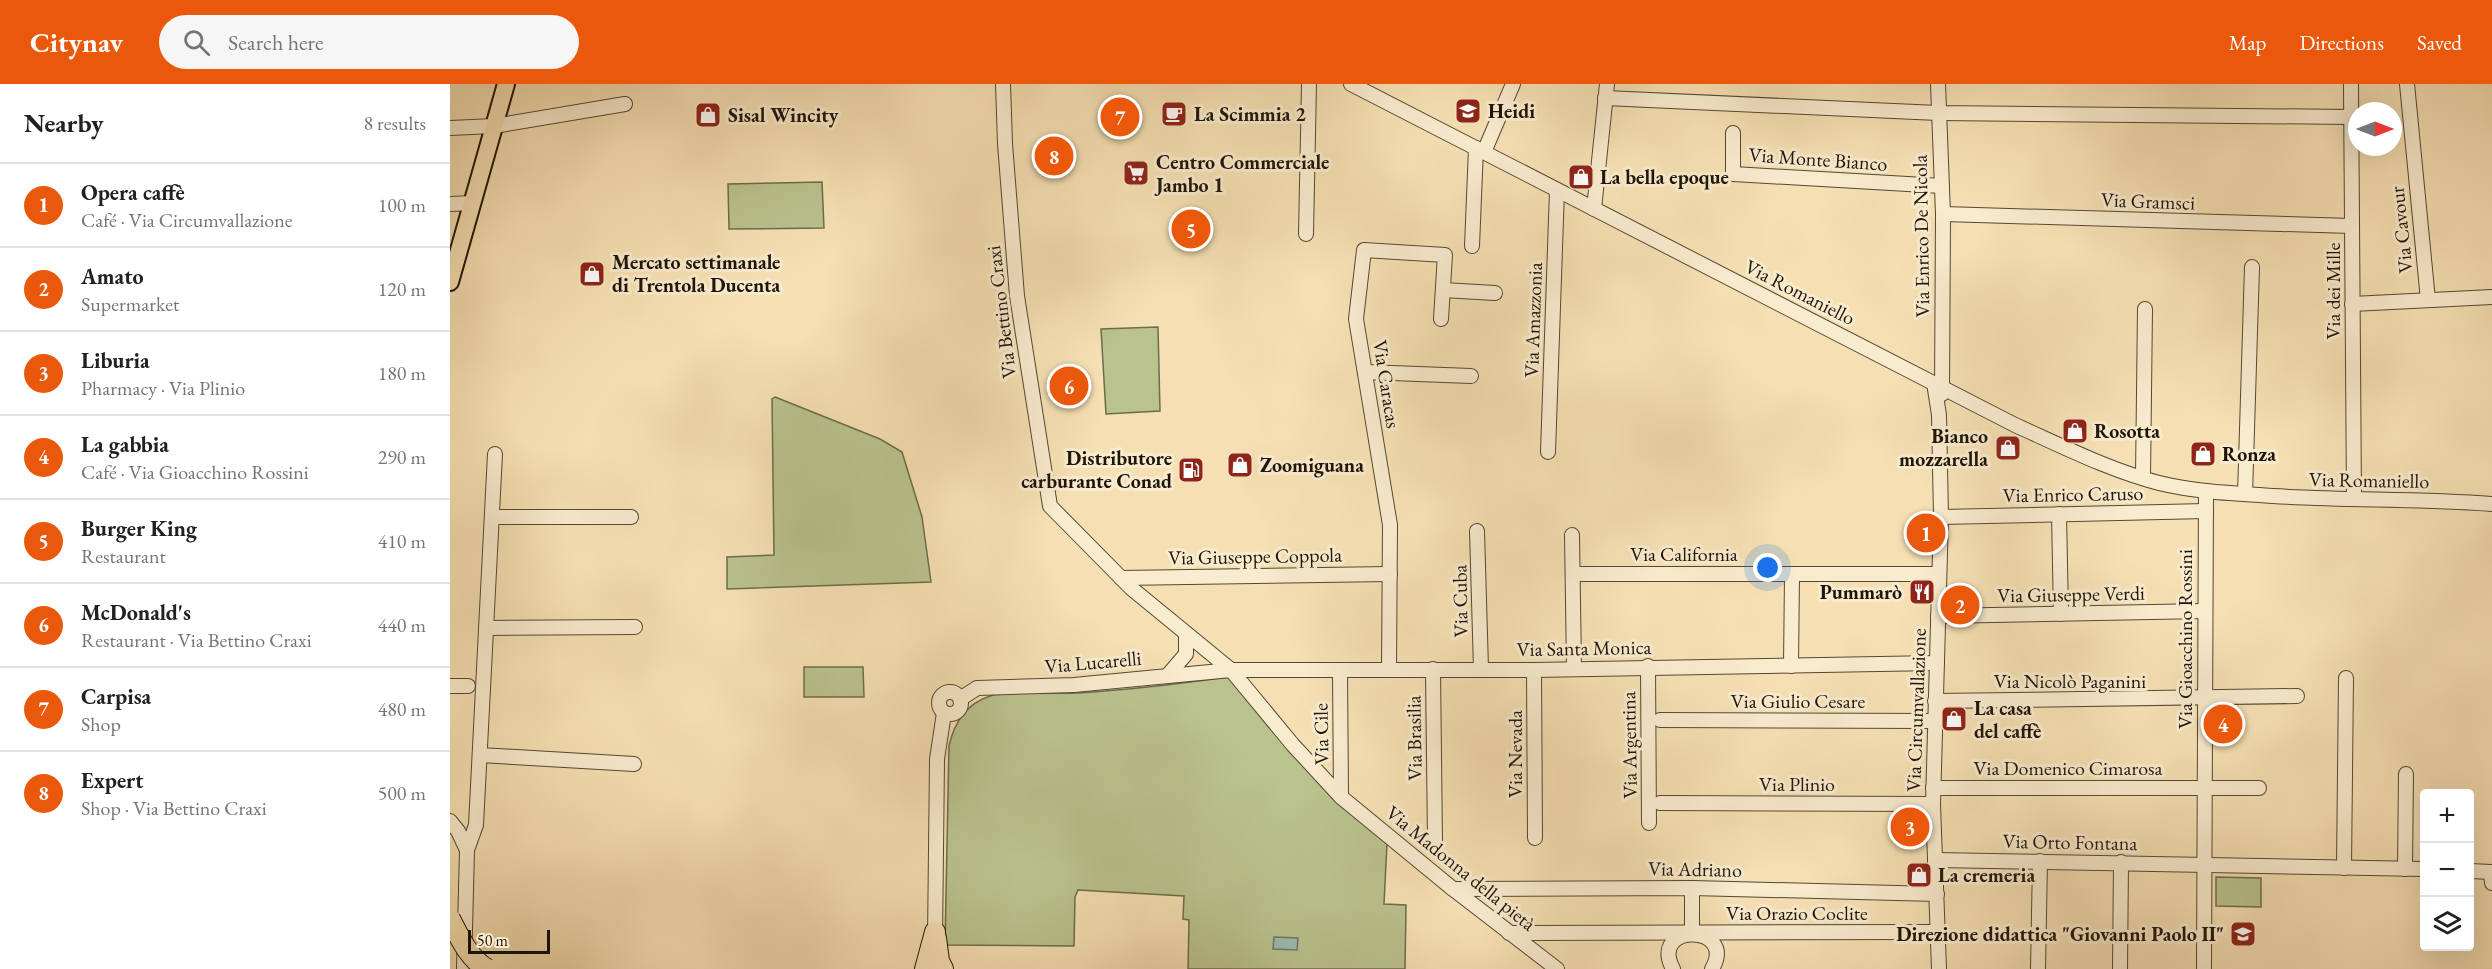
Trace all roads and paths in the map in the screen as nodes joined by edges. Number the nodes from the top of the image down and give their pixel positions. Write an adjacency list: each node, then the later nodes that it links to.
1 (506, 84): 14 (main road)
2 (1004, 84): 60 (street, Via Bettino Craxi)
3 (1309, 84): 26 (street)
4 (1351, 84): 17 (street, Via Romaniello)
5 (1513, 84): 17 (street)
6 (1938, 84): 12 (street, Via Enrico De Nicola)
7 (2351, 84): 10 (street, Via dei Mille)
8 (2407, 84): 33 (street, Via Cavour)
9 (1606, 91): 12 (street); 23 (street)
10 (2351, 102)
11 (625, 104): 14 (street)
12 (1938, 112): 13 (street); 19 (street, Via Enrico De Nicola)
13 (2348, 117)
14 (494, 126): 15 (street); 21 (main road)
15 (450, 128)
16 (1733, 133): 19 (street, Via Monte Bianco)
17 (1480, 150): 20 (street, Via Romaniello); 27 (street)
18 (2351, 156): 25 (street, Via dei Mille)
19 (1942, 186): 24 (street, Via Enrico De Nicola)
20 (1557, 190): 23 (street, Via Romaniello); 42 (street, Via Amazzonia)
21 (472, 203): 22 (street); 29 (main road)
22 (450, 204)
23 (1594, 209): 39 (street, Via Romaniello)
24 (1942, 213): 25 (street, Via Gramsci); 39 (street, Via Enrico De Nicola)
25 (2352, 226): 34 (street, Via dei Mille)
26 (1306, 234)
27 (1472, 246)
28 (2252, 267): 46 (street)
29 (450, 282)
30 (1443, 290): 31 (street); 36 (street, Via Caracas); 37 (street, Via Caracas)
31 (1495, 293)
32 (2492, 297): 33 (street)
33 (2428, 300): 34 (street)
34 (2352, 304): 47 (street, Via dei Mille)
35 (2145, 309): 44 (street)
36 (1441, 319)
37 (1365, 372): 38 (street); 56 (street, Via Caracas)
38 (1471, 376)
39 (1938, 385): 40 (street, Via Romaniello); 41 (street, Via Circumvallazione)
40 (1956, 394): 41 (street); 44 (street, Via Romaniello)
41 (1941, 411): 53 (street, Via Circumvallazione)
42 (1548, 452)
43 (495, 454): 51 (street)
44 (2143, 477): 45 (street, Via Romaniello)
45 (2205, 491): 46 (street, Via Romaniello); 49 (street, Via Gioacchino Rossini)
46 (2246, 494): 47 (street, Via Romaniello)
47 (2354, 499): 48 (street, Via Romaniello)
48 (2492, 504)
49 (2205, 511): 50 (street, Via Enrico Caruso); 61 (street, Via Gioacchino Rossini)
50 (2059, 514): 53 (street, Via Enrico Caruso); 62 (street)
51 (492, 517): 52 (street); 65 (street)
52 (631, 517)
53 (1941, 517): 59 (street, Via Circumvallazione)
54 (1477, 531): 72 (street, Via Cuba)
55 (1572, 535): 57 (street)
56 (1390, 574): 60 (street, Via Giuseppe Coppola); 75 (street, Via Caracas)
57 (1573, 574): 58 (street, Via California); 70 (street)
58 (1792, 574): 59 (street, Via California); 69 (street)
59 (1939, 574): 63 (street, Via Circumvallazione)
60 (1121, 578): 66 (street, Via Bettino Craxi)
61 (2205, 611): 62 (street, Via Giuseppe Verdi); 82 (street, Via Gioacchino Rossini)
62 (2061, 614): 63 (street, Via Giuseppe Verdi)
63 (1938, 616): 67 (street, Via Circumvallazione)
64 (635, 627): 65 (street)
65 (486, 628): 86 (street)
66 (1186, 634): 73 (street, Via Bettino Craxi); 77 (street)
67 (1937, 663): 69 (street, Via Santa Monica); 83 (street, Via Circumvallazione)
68 (1648, 666): 69 (street, Via Santa Monica); 70 (street, Via Santa Monica); 96 (street, Via Argentina)
69 (1791, 666)
70 (1574, 668): 76 (street, Via Santa Monica)
71 (1433, 669): 72 (street, Via Santa Monica); 75 (street, Via Santa Monica); 98 (street, Via Brasilia)
72 (1481, 669): 76 (street, Via Santa Monica)
73 (1231, 670): 74 (street, Via Santa Monica); 77 (street, Via Lucarelli); 92 (street, Via Madonna della pietà)
74 (1340, 670): 75 (street, Via Santa Monica); 92 (street, Via Cile)
75 (1389, 670)
76 (1534, 670): 97 (street, Via Nevada)
77 (1167, 675): 113 (street, Via Lucarelli)
78 (2346, 678): 104 (street)
79 (450, 686): 80 (street)
80 (468, 687)
81 (2297, 696): 82 (street, Via Nicolò Paganini)
82 (2205, 699): 83 (street, Via Nicolò Paganini); 89 (street, Via Gioacchino Rossini)
83 (1935, 701): 85 (street, Via Circumvallazione)
84 (1660, 720): 85 (street, Via Giulio Cesare)
85 (1935, 721): 90 (street, Via Circumvallazione)
86 (480, 755): 87 (street); 99 (street)
87 (634, 764)
88 (2406, 774): 105 (street)
89 (2204, 787): 90 (street, Via Domenico Cimarosa); 91 (street); 103 (street, Via Gioacchino Rossini)
90 (1933, 788): 94 (street, Via Circumvallazione)
91 (2259, 788)
92 (1341, 797): 110 (street, Via Madonna della pietà)
93 (1660, 803): 94 (street, Via Plinio)
94 (1933, 804): 100 (street, Via Circumvallazione)
95 (450, 821): 99 (street)
96 (1650, 823)
97 (1535, 838)
98 (1435, 842)
99 (467, 850): 117 (street)
100 (1935, 860): 101 (street, Via Orto Fontana); 111 (street, Via Circumvallazione)
101 (2040, 861): 102 (street, Via Orto Fontana); 126 (street)
102 (2121, 862): 103 (street, Via Orto Fontana); 127 (street)
103 (2204, 865): 104 (street, Via Orto Fontana); 128 (street, Via Gioacchino Rossini)
104 (2344, 868): 105 (street, Via Orto Fontana)
105 (2405, 869): 106 (street, Via Orto Fontana)
106 (2420, 869)
107 (2474, 873): 108 (street)
108 (2491, 878)
109 (1692, 888): 110 (street, Via Adriano); 111 (street, Via Adriano); 116 (street)
110 (1453, 889): 115 (street, Via Madonna della pietà)
111 (1937, 894): 114 (street, Via Circumvallazione)
112 (450, 919): 118 (highway, bridge)
113 (935, 932): 119 (highway); 120 (street, Via Lucarelli); 121 (highway)
114 (1937, 932): 116 (street, Via Orazio Coclite); 125 (street, Via Circumvallazione)
115 (1509, 933): 116 (street, Via Orazio Coclite); 122 (street, Via Madonna della pietà)
116 (1692, 933): 123 (street); 124 (street)
117 (464, 969)
118 (487, 969)
119 (925, 969)
120 (935, 969)
121 (943, 969)
122 (1557, 969)
123 (1673, 969)
124 (1712, 969)
125 (1938, 969)
126 (2038, 969)
127 (2120, 969)
128 (2204, 969)

